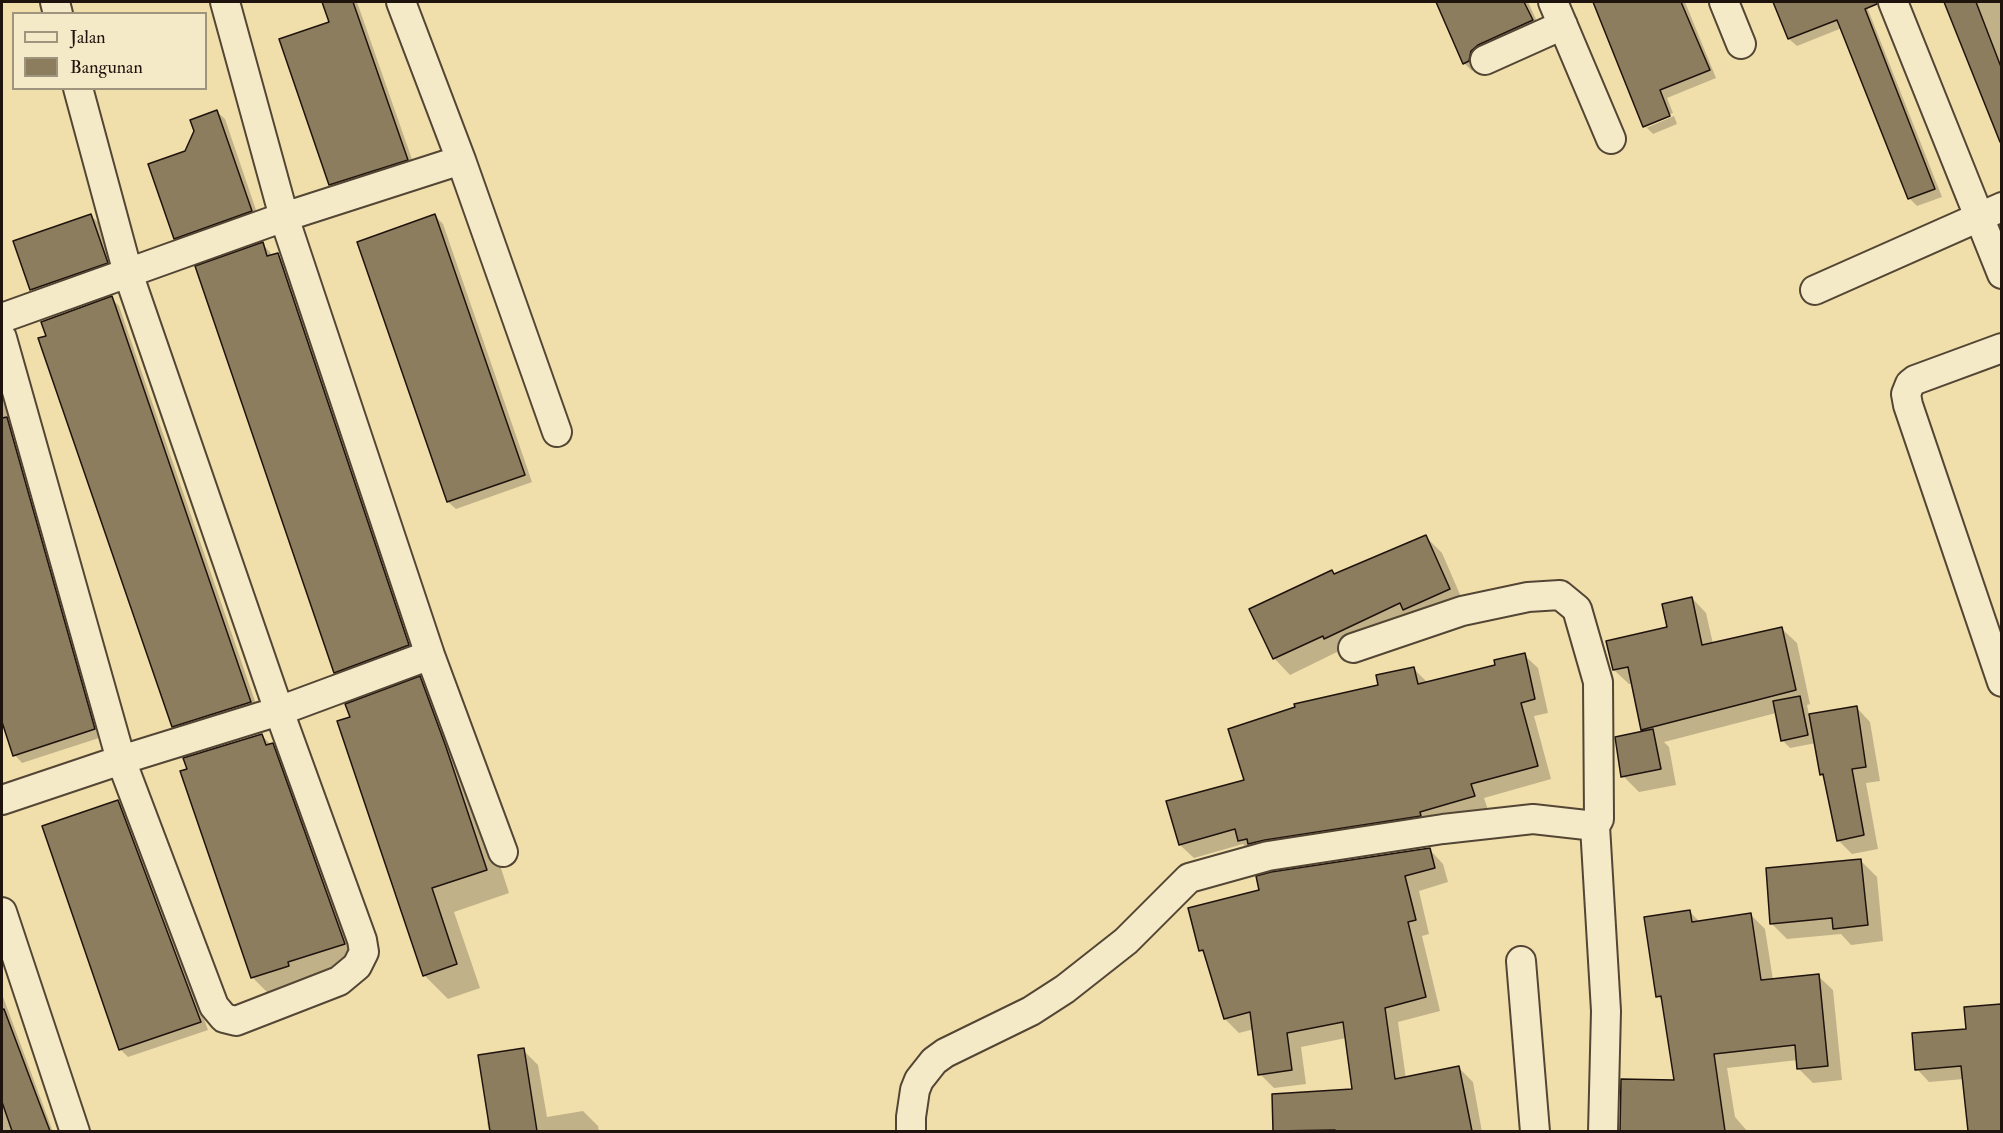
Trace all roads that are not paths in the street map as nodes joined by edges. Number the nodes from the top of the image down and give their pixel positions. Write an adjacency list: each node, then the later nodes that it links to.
1 (225, 2): 12 (street)
2 (401, 2): 10 (street)
3 (1724, 2): 6 (street)
4 (1893, 2): 11 (street)
5 (1558, 13): 7 (street); 9 (street)
6 (1741, 44)
7 (1485, 60)
8 (79, 90): 13 (street)
9 (1611, 139)
10 (461, 160): 12 (street); 19 (street)
11 (1989, 212): 14 (street); 15 (street)
12 (284, 217): 13 (street); 21 (street)
13 (128, 273): 16 (street); 23 (street)
14 (2001, 274)
15 (1815, 290)
16 (2, 318)
17 (2, 338): 24 (street)
18 (2001, 348): 22 (street)
19 (556, 432)
20 (1353, 648): 26 (street)
21 (430, 655): 23 (street); 27 (street)
22 (2001, 682)
23 (279, 711): 24 (street); 24 (street)
24 (121, 760): 25 (street)
25 (2, 800)
26 (1595, 826): 31 (street); 33 (street)
27 (503, 852)
28 (2, 912): 30 (street)
29 (1521, 961): 32 (street)
30 (75, 1131)
31 (911, 1131)
32 (1535, 1131)
33 (1603, 1131)

